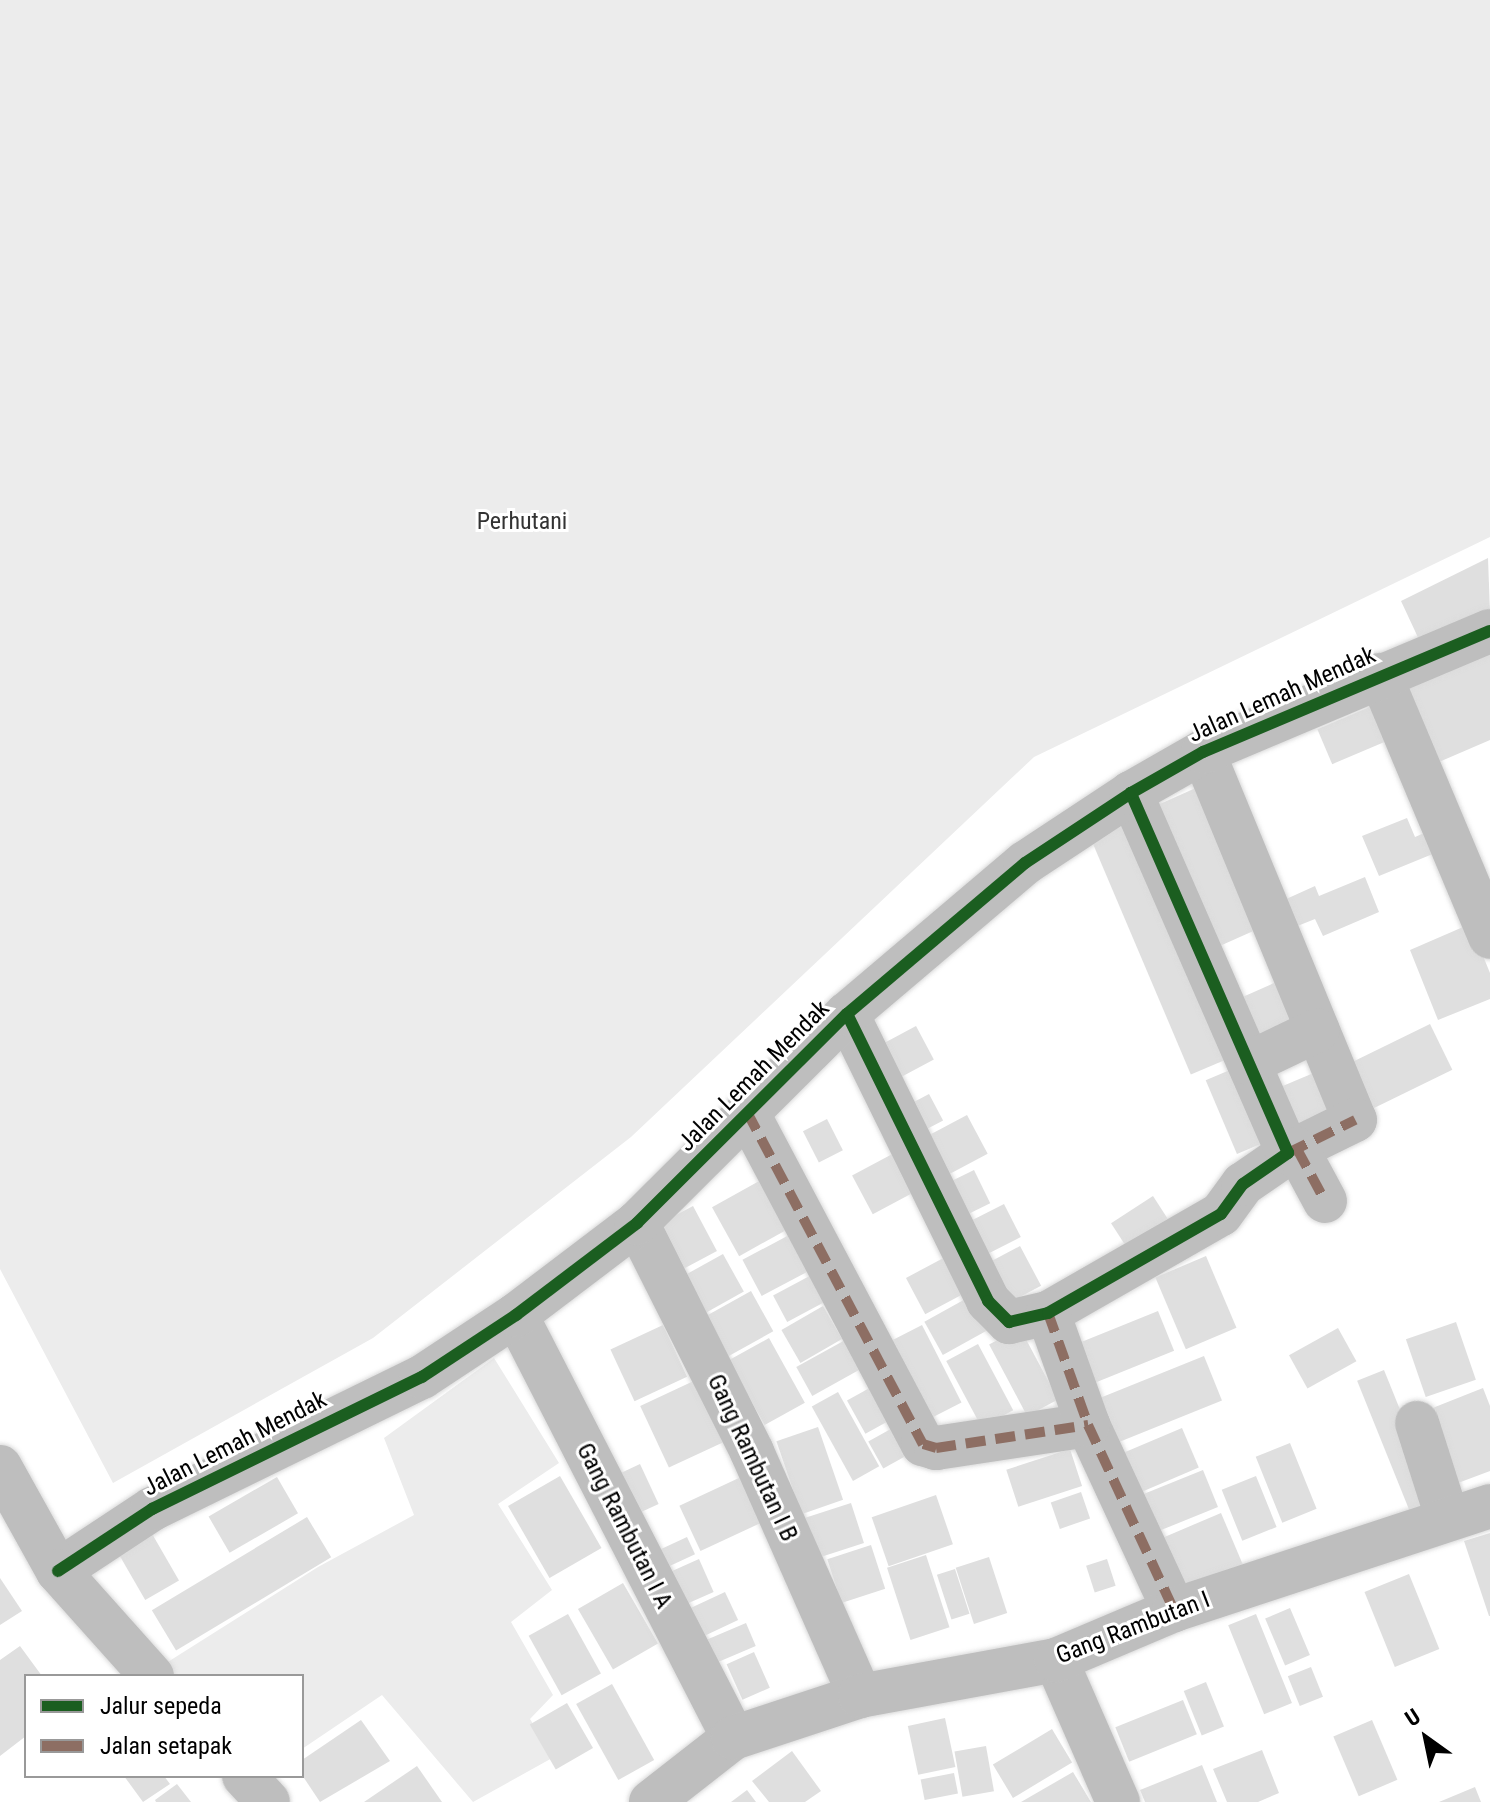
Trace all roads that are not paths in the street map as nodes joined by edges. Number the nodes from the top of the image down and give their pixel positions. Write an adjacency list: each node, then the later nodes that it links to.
1 (1490, 631): 2 (street, Jalan Lemah Mendak)
2 (1380, 675): 3 (street, Jalan Lemah Mendak); 5 (street)
3 (1203, 752): 4 (street, Jalan Lemah Mendak); 7 (street, Jalan Lemah Mendak)
4 (1131, 793): 6 (street, Jalan Lemah Mendak); 8 (street)
5 (1490, 937)
6 (847, 1014): 9 (street, Jalan Lemah Mendak); 13 (street)
7 (1318, 1030): 8 (street); 10 (street, Jalan Lemah Mendak)
8 (1249, 1063): 10 (street)
9 (747, 1112): 12 (street, Jalan Lemah Mendak); 16 (street)
10 (1292, 1151): 11 (street); 13 (street)
11 (1325, 1201)
12 (637, 1223): 14 (street, Jalan Lemah Mendak); 24 (street, Gang Rambutan I B)
13 (1048, 1313): 16 (street)
14 (516, 1315): 20 (street, Jalan Lemah Mendak); 25 (street, Gang Rambutan I A)
15 (1417, 1423): 19 (street)
16 (1088, 1425): 21 (street)
17 (0, 1467): 20 (street)
18 (1490, 1506): 19 (street, Gang Rambutan I)
19 (1447, 1517): 21 (street, Gang Rambutan I)
20 (58, 1571): 23 (street)
21 (1174, 1610): 22 (street, Gang Rambutan I)
22 (1056, 1660): 24 (street, Gang Rambutan I); 29 (street)
23 (150, 1674)
24 (860, 1696): 25 (street, Gang Rambutan I)
25 (733, 1738): 28 (street, Gang Rambutan I)
26 (246, 1778): 27 (street)
27 (268, 1802)
28 (651, 1802)
29 (1118, 1802)

